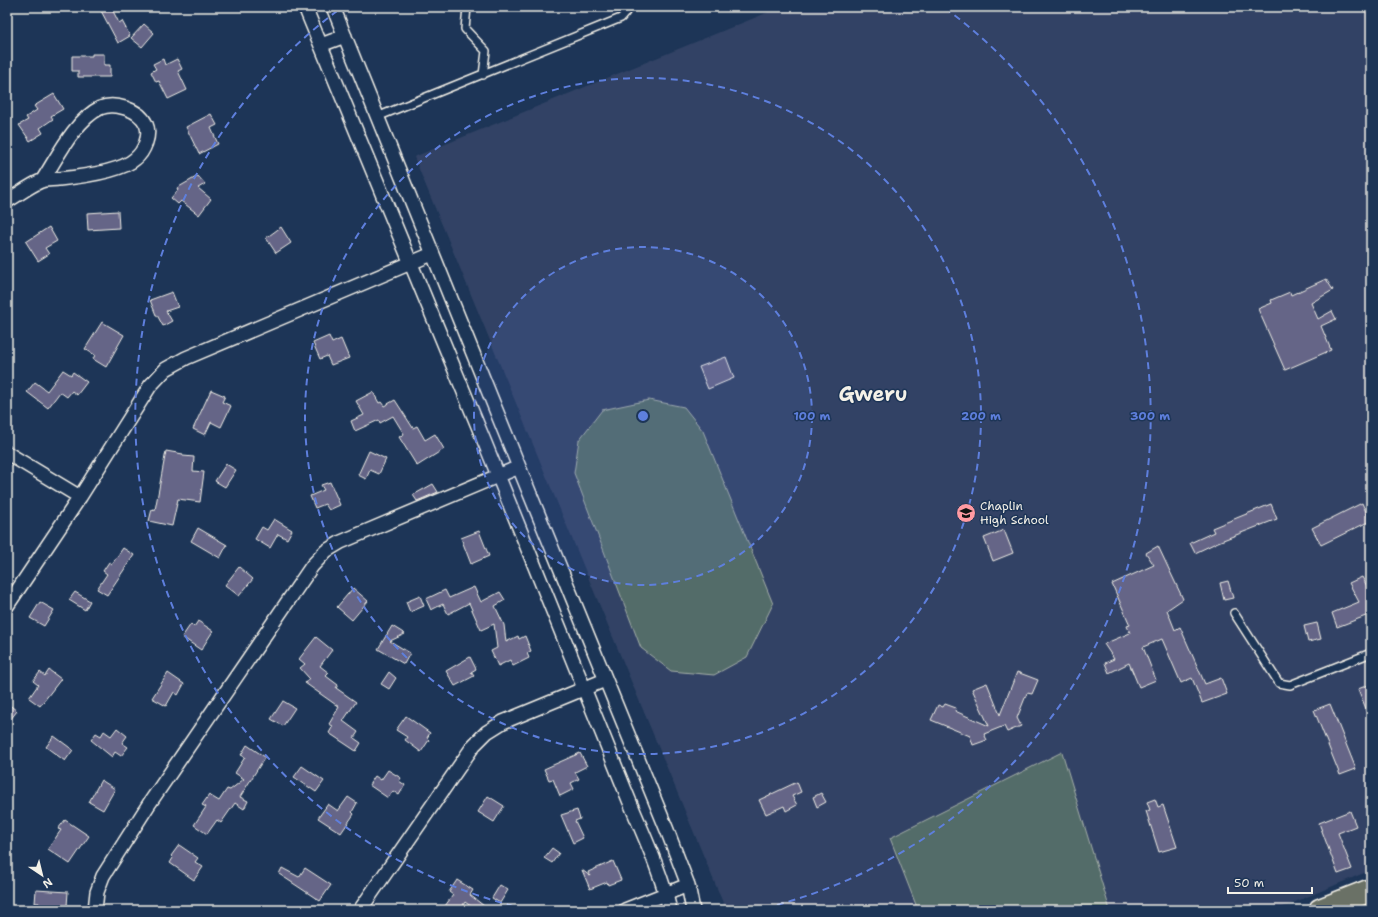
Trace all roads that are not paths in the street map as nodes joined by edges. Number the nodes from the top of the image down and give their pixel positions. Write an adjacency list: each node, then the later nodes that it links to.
1 (305, 7): 6 (street)
2 (333, 7): 5 (street)
3 (467, 7): 7 (lane)
4 (626, 7): 7 (lane)
5 (345, 36): 6 (street); 8 (street)
6 (321, 45): 12 (street)
7 (483, 74): 8 (lane)
8 (377, 117): 11 (street)
9 (42, 181): 9 (street); 10 (street)
10 (7, 201)
11 (432, 254): 12 (street); 14 (street)
12 (412, 262): 15 (street); 16 (street)
13 (7, 453): 16 (street)
14 (519, 467): 15 (street); 20 (street)
15 (499, 475): 21 (street); 25 (street)
16 (80, 497): 17 (street)
17 (7, 606)
18 (1234, 613): 19 (lane)
19 (1371, 653)
20 (605, 680): 21 (street); 22 (street)
21 (583, 688): 24 (street); 26 (street)
22 (688, 885): 24 (street); 29 (street)
23 (1371, 890): 30 (highway)
24 (666, 894): 27 (street); 28 (street)
25 (95, 910)
26 (360, 910)
27 (625, 910)
28 (670, 910)
29 (694, 910)
30 (1320, 910)

